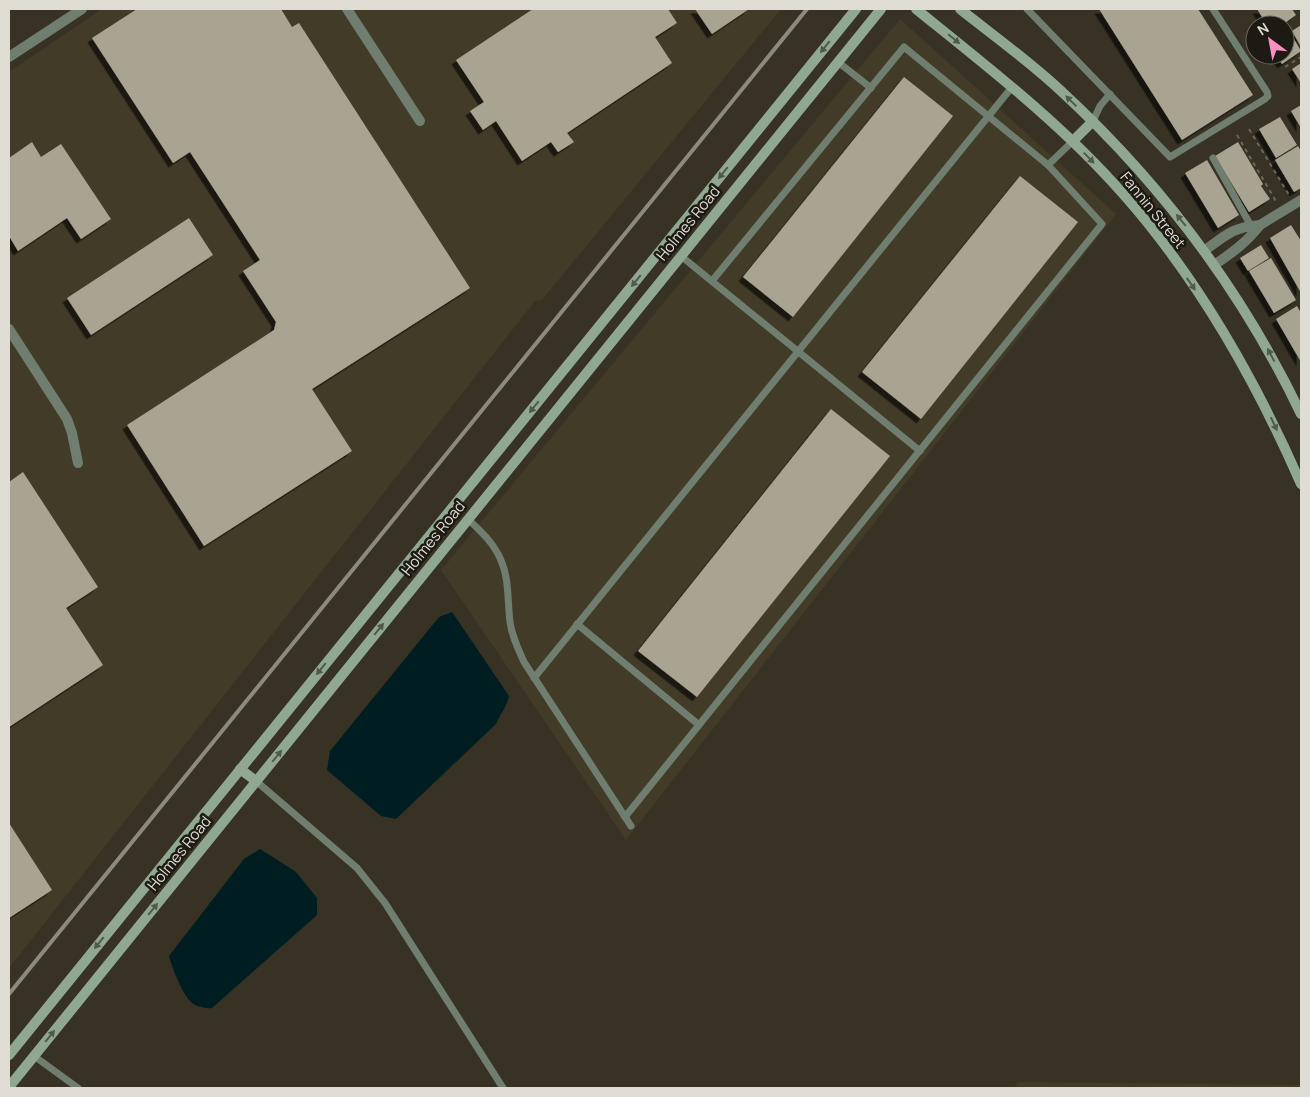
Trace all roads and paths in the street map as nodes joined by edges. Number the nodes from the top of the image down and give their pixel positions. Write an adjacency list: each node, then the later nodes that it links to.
1 (82, 9): 9 (street)
2 (346, 9): 17 (street)
3 (856, 9): 27 (main road, Holmes Road, one-way to 27)
4 (881, 9): 11 (main road, Holmes Road)
5 (916, 9): 14 (main road, Fannin Street, one-way to 14)
6 (960, 9): 18 (main road, Fannin Street, one-way to 6)
7 (1027, 9): 15 (lane)
8 (1213, 9): 15 (lane)
9 (9, 57)
10 (1301, 57): 12 (path)
11 (838, 62): 13 (lane); 29 (main road, Holmes Road)
12 (1285, 67)
13 (871, 88): 16 (lane); 31 (lane)
14 (1012, 88): 16 (lane); 21 (main road, Fannin Street)
15 (1110, 94): 18 (lane)
16 (990, 116): 23 (lane); 33 (lane)
17 (420, 121)
18 (1093, 121): 21 (main road); 28 (main road, Fannin Street, one-way to 18)
19 (1249, 129): 24 (path)
20 (1237, 135): 25 (path)
21 (1073, 142): 23 (lane); 37 (main road, Fannin Street, one-way to 37)
22 (1213, 158): 26 (lane)
23 (1048, 165): 35 (lane)
24 (1298, 202): 25 (street)
25 (1282, 212): 26 (street)
26 (1256, 225): 28 (street); 30 (street)
27 (667, 243): 29 (main road); 38 (main road, Holmes Road, one-way to 38)
28 (1204, 250): 30 (main road, Fannin Street)
29 (681, 256): 31 (lane); 39 (main road, Holmes Road)
30 (1214, 265): 34 (main road, Fannin Street, one-way to 30)
31 (712, 281): 33 (lane)
32 (9, 329): 36 (street)
33 (799, 352): 35 (lane); 40 (lane)
34 (1301, 414)
35 (920, 451): 42 (lane)
36 (78, 463)
37 (1301, 484)
38 (452, 508): 39 (main road); 43 (main road, Holmes Road, one-way to 43)
39 (468, 519): 41 (lane); 44 (main road, Holmes Road, one-way to 39)
40 (577, 624): 41 (lane); 42 (lane)
41 (534, 678): 45 (lane)
42 (699, 725): 45 (lane)
43 (240, 769): 44 (main road); 47 (main road, Holmes Road, one-way to 47)
44 (256, 781): 48 (main road, Holmes Road, one-way to 44); 51 (lane)
45 (625, 817): 46 (lane)
46 (631, 826)
47 (9, 1055)
48 (34, 1056): 49 (main road, Holmes Road); 50 (lane)
49 (9, 1087)
50 (78, 1088)
51 (503, 1088)

